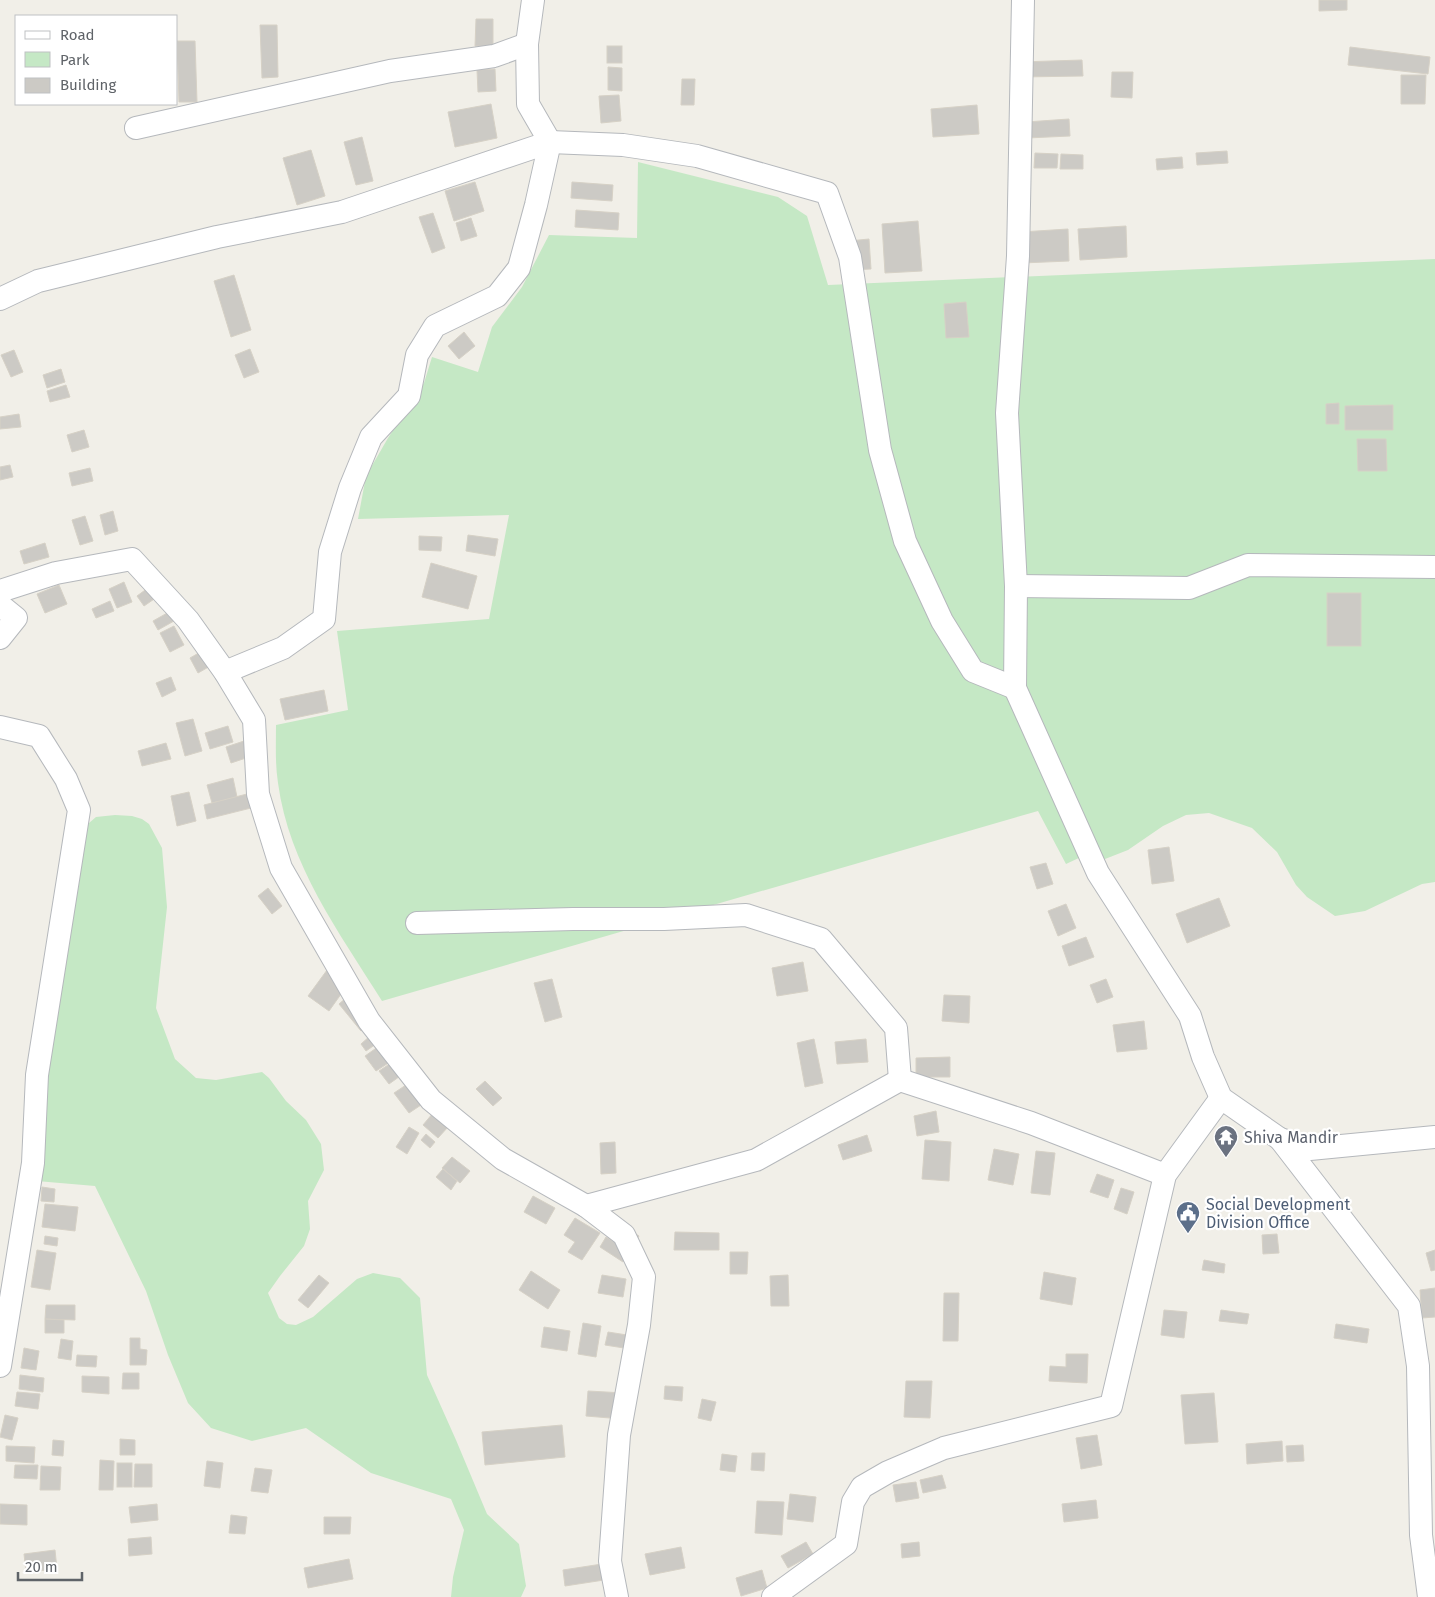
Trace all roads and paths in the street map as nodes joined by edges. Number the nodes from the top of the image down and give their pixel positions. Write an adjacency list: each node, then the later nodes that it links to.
1 (533, 0): 3 (street)
2 (1023, 0): 8 (street)
3 (527, 44): 4 (street); 5 (street)
4 (136, 128)
5 (550, 142): 6 (street); 12 (street); 13 (street)
6 (0, 299)
7 (1435, 567): 8 (street)
8 (1016, 586): 13 (street)
9 (0, 591): 12 (street)
10 (0, 605): 11 (street)
11 (0, 638)
12 (225, 672): 21 (street)
13 (1015, 688): 17 (street)
14 (0, 727): 22 (street)
15 (417, 922): 16 (street)
16 (900, 1080): 20 (street); 21 (street)
17 (1220, 1098): 19 (street); 20 (street)
18 (1435, 1137): 19 (street)
19 (1280, 1139): 23 (street)
20 (1165, 1175): 26 (street)
21 (586, 1206): 25 (street)
22 (0, 1366)
23 (1418, 1366): 24 (street); 27 (street)
24 (1435, 1419)
25 (617, 1597)
26 (773, 1597)
27 (1429, 1597)

